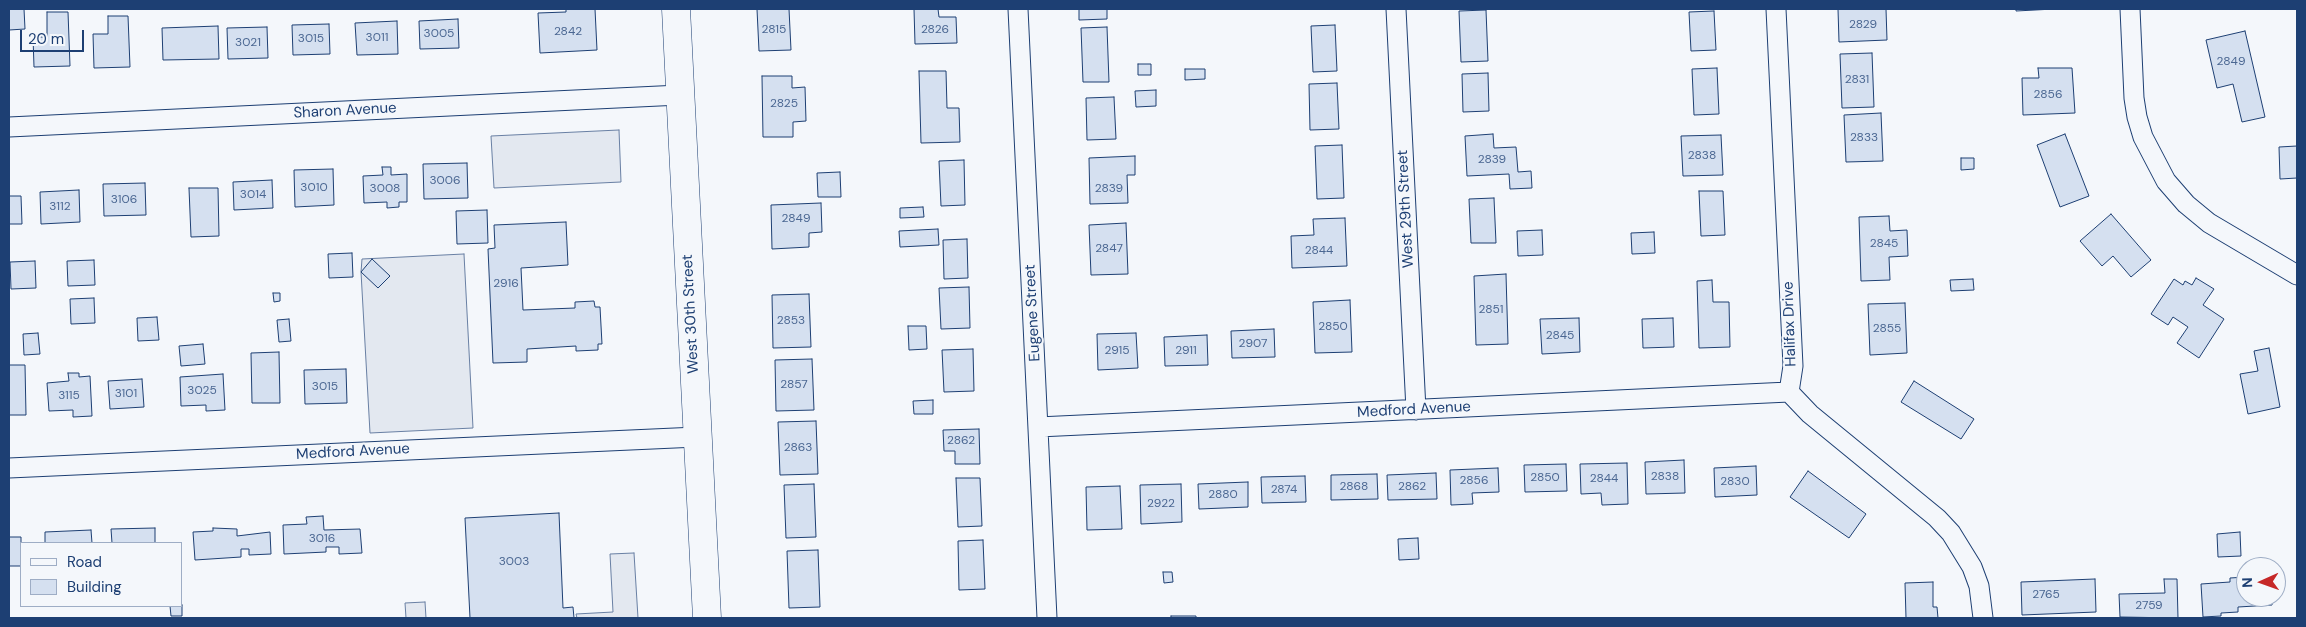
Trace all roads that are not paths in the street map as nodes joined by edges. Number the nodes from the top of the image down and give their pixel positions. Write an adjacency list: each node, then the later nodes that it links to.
1 (676, 9): 6 (main road, West 30th Street)
2 (1018, 9): 11 (street, Eugene Street)
3 (1396, 9): 10 (street, West 29th Street)
4 (1776, 9): 9 (street, Halifax Drive)
5 (2130, 9): 8 (street)
6 (680, 95): 7 (street, Sharon Avenue); 12 (main road, West 30th Street)
7 (9, 127)
8 (2297, 275)
9 (1789, 392): 10 (street, Medford Avenue); 16 (street)
10 (1416, 410): 11 (street, Medford Avenue)
11 (1038, 427): 15 (street, Eugene Street)
12 (697, 437): 13 (street, Medford Avenue); 14 (main road, West 30th Street)
13 (9, 468)
14 (707, 618)
15 (1047, 618)
16 (1983, 618)

